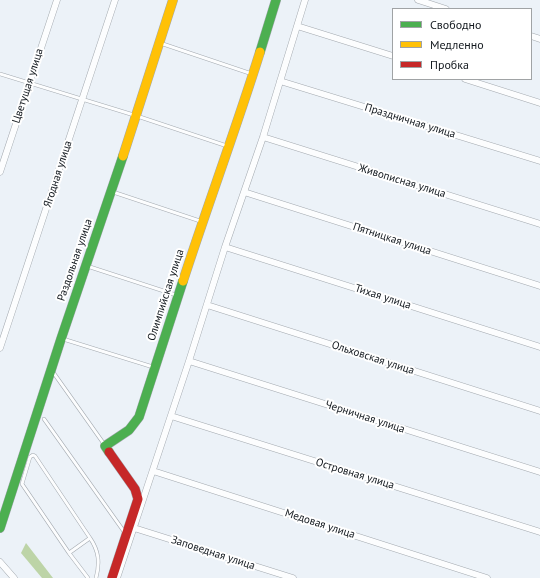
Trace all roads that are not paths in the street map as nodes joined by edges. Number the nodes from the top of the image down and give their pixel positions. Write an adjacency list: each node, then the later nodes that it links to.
1 (57, 0): 15 (street, Цветущая улица)
2 (115, 0): 16 (street, Ягодная улица)
3 (173, 0): 9 (street, Раздольная улица)
4 (276, 0): 12 (street, Олимпийская улица)
5 (305, 0): 8 (street)
6 (418, 0): 7 (street)
7 (443, 8)
8 (297, 26): 10 (street); 14 (street)
9 (159, 42): 12 (lane); 18 (street, Раздольная улица)
10 (392, 56)
11 (0, 74): 15 (lane)
12 (253, 74): 20 (street, Олимпийская улица)
13 (468, 80): 17 (street)
14 (280, 81): 19 (street); 21 (street, Праздничная улица)
15 (30, 83): 16 (lane); 22 (street, Цветущая улица)
16 (82, 99): 18 (lane); 34 (street, Ягодная улица)
17 (540, 103)
18 (137, 116): 20 (lane); 23 (street, Раздольная улица)
19 (263, 137): 24 (street); 26 (street, Живописная улица)
20 (229, 147): 25 (street, Олимпийская улица)
21 (540, 161)
22 (0, 172)
23 (111, 191): 25 (lane); 28 (street, Раздольная улица)
24 (244, 192): 27 (street); 29 (street, Пятницкая улица)
25 (202, 222): 30 (street, Олимпийская улица)
26 (540, 224)
27 (226, 247): 31 (street); 33 (street, Тихая улица)
28 (86, 266): 30 (lane); 32 (street, Раздольная улица)
29 (540, 286)
30 (178, 296): 36 (street, Олимпийская улица)
31 (207, 305): 35 (street); 38 (street, Ольховская улица)
32 (61, 339): 36 (lane); 37 (street, Раздольная улица)
33 (540, 347)
34 (0, 348)
35 (189, 361): 39 (street); 43 (street, Черничная улица)
36 (155, 368): 41 (street, Олимпийская улица)
37 (52, 371): 41 (lane); 44 (street, Раздольная улица)
38 (540, 411)
39 (171, 416): 42 (street); 46 (street, Островная улица)
40 (44, 419): 47 (lane)
41 (105, 446): 47 (street)
42 (153, 471): 45 (street); 57 (street, Медовая улица)
43 (540, 472)
44 (0, 528)
45 (134, 528): 55 (street); 56 (street, Заповедная улица)
46 (540, 532)
47 (127, 536): 54 (street)
48 (90, 538): 49 (lane); 49 (lane); 53 (lane)
49 (69, 552): 52 (lane)
50 (0, 562): 51 (street)
51 (14, 578)
52 (88, 578)
53 (96, 578)
54 (112, 578)
55 (117, 578)
56 (292, 578)
57 (487, 578)

